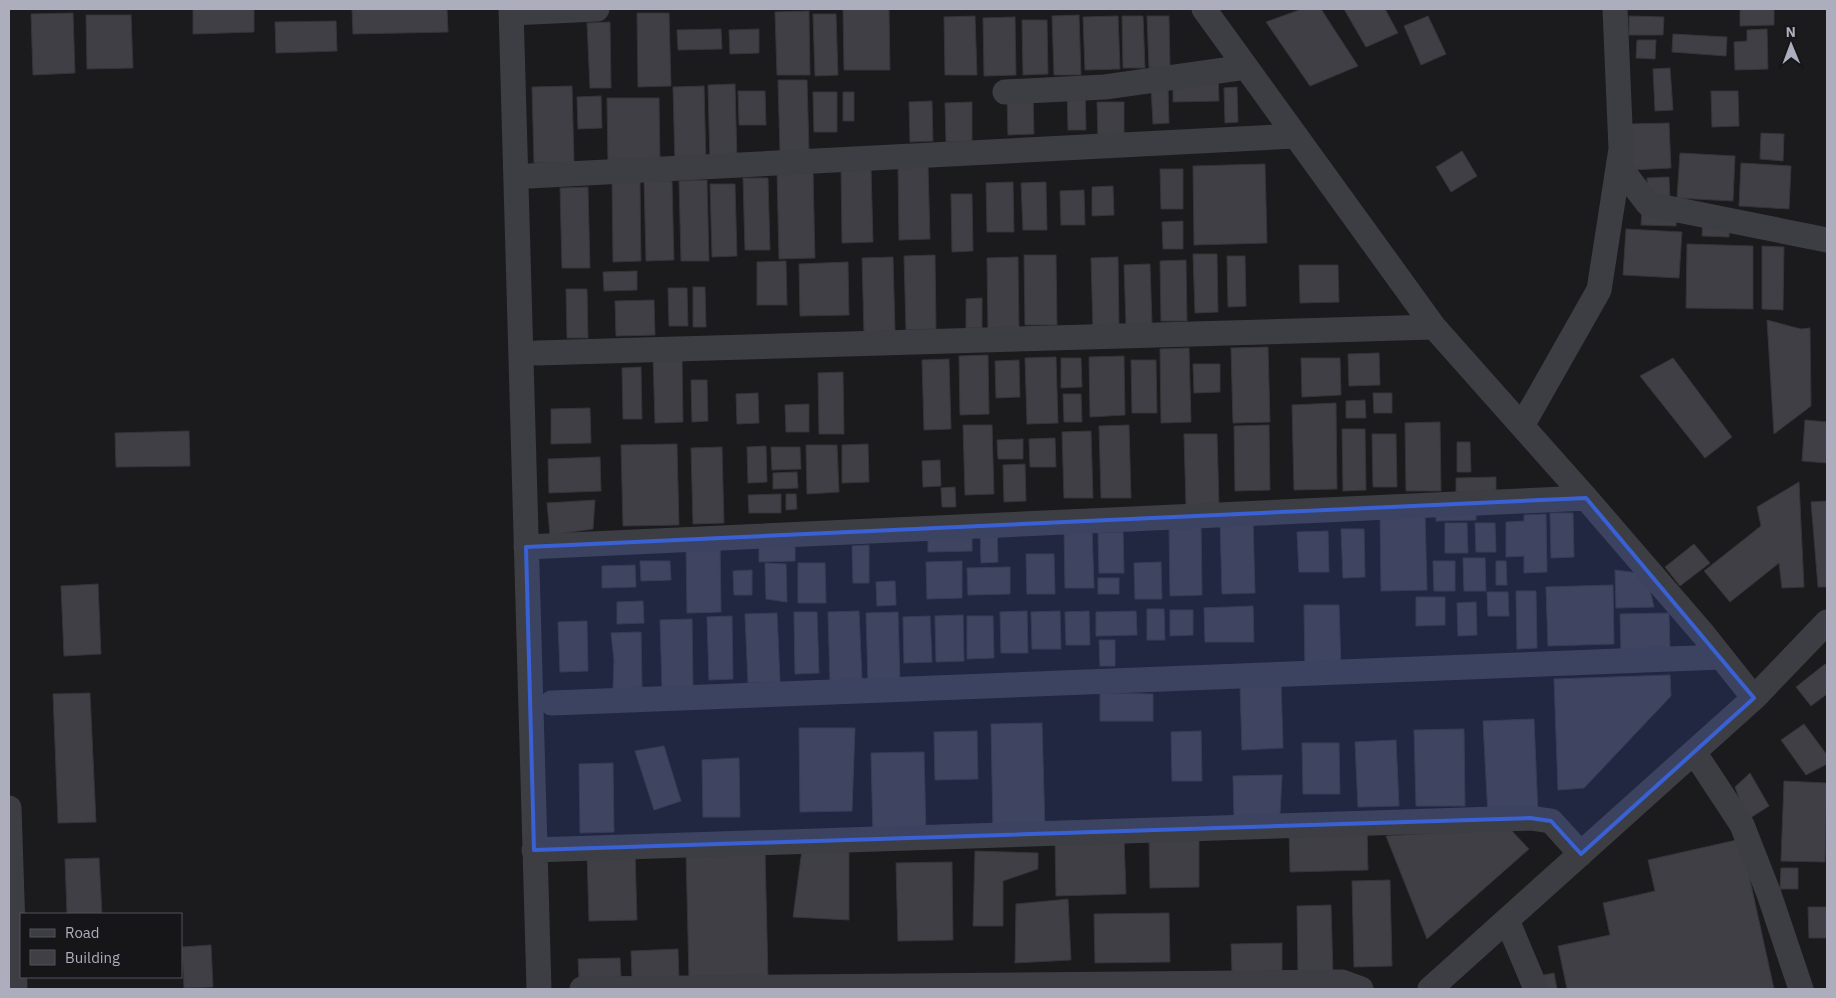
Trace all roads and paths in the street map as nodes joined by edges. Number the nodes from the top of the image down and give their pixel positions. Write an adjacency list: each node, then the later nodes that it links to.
1 (597, 9): 4 (street)
2 (1204, 9): 5 (street)
3 (1615, 9): 8 (street)
4 (511, 11): 15 (street)
5 (1246, 67): 6 (street); 7 (street)
6 (1005, 92)
7 (1296, 136): 9 (street); 11 (street)
8 (1619, 166): 10 (street); 13 (street)
9 (529, 176)
10 (1827, 240)
11 (1434, 327): 12 (street); 13 (street)
12 (537, 353)
13 (1523, 424): 14 (street)
14 (1586, 498): 15 (street); 17 (street)
15 (526, 547): 22 (street)
16 (1827, 622): 18 (street)
17 (1721, 658): 18 (street); 19 (street)
18 (1754, 698): 20 (street)
19 (552, 703)
20 (1694, 752): 23 (street); 31 (street)
21 (9, 808): 25 (street)
22 (534, 850): 23 (street); 26 (street)
23 (1581, 854): 24 (street)
24 (1507, 920): 29 (street); 30 (street)
25 (15, 989)
26 (539, 989)
27 (582, 989): 28 (street)
28 (1361, 989)
29 (1430, 989)
30 (1536, 989)
31 (1801, 989)

